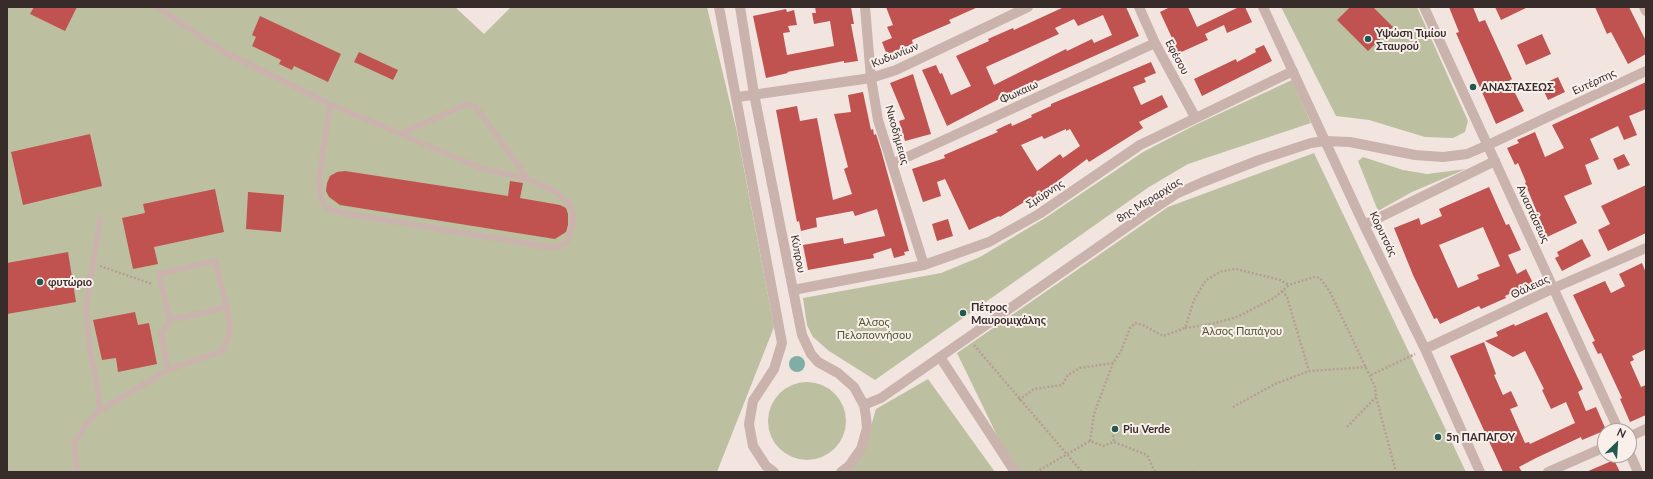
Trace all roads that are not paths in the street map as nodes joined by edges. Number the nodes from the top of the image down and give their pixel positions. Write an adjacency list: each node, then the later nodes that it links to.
1 (157, 7): 17 (lane)
2 (719, 7): 16 (street)
3 (740, 7): 15 (street, Κύπρου)
4 (865, 7): 14 (street, Νικοδήμειας)
5 (1028, 7): 14 (street, Κυδωνίων)
6 (1139, 7): 11 (street, Εφέσου)
7 (1263, 7): 12 (street, Κορυτσάς)
8 (1424, 7): 21 (street, Αναστάσεως)
9 (1644, 7): 10 (street)
10 (1646, 11)
11 (1155, 43): 18 (street, Εφέσου); 23 (street, Φωκαιω)
12 (1293, 71): 18 (street, Σμύρνης); 20 (street, Κορυτσάς)
13 (1646, 71): 21 (street, Ευτέρπης)
14 (871, 78): 15 (street, Κυδωνίων); 23 (street, Νικοδήμειας)
15 (754, 94): 16 (street, Κυδωνίων); 30 (street, Κύπρου)
16 (738, 97): 41 (street)
17 (330, 104): 19 (lane); 24 (lane)
18 (1195, 117): 28 (street, Σμύρνης)
19 (400, 134): 24 (lane); 24 (lane)
20 (1326, 141): 21 (street, 8ης Μεραρχίας); 26 (street, Κορυτσάς); 34 (street, 8ης Μεραρχίας)
21 (1488, 145): 22 (street, Αναστάσεως)
22 (1495, 161): 26 (street); 29 (street, Αναστάσεως)
23 (892, 164): 28 (street, Νικοδήμειας)
24 (528, 179)
25 (100, 219): 37 (lane)
26 (1364, 225): 33 (street, Κορυτσάς)
27 (1646, 248): 29 (street, Θάλειας)
28 (924, 265): 30 (street, Σμύρνης)
29 (1554, 288): 33 (street, Θάλειας); 38 (street, Αναστάσεως)
30 (793, 290): 36 (street, Κύπρου)
31 (227, 307): 32 (lane); 32 (lane); 35 (lane)
32 (170, 320): 35 (lane)
33 (1425, 349): 44 (street, Κορυτσάς)
34 (940, 357): 36 (street, 8ης Μεραρχίας); 43 (street)
35 (168, 370): 37 (lane)
36 (864, 405): 42 (street, Κύπρου)
37 (99, 411): 40 (lane)
38 (1615, 423)
39 (1597, 451): 45 (street)
40 (77, 472)
41 (774, 472)
42 (841, 472)
43 (1015, 472)
44 (1480, 472)
45 (1548, 472)

